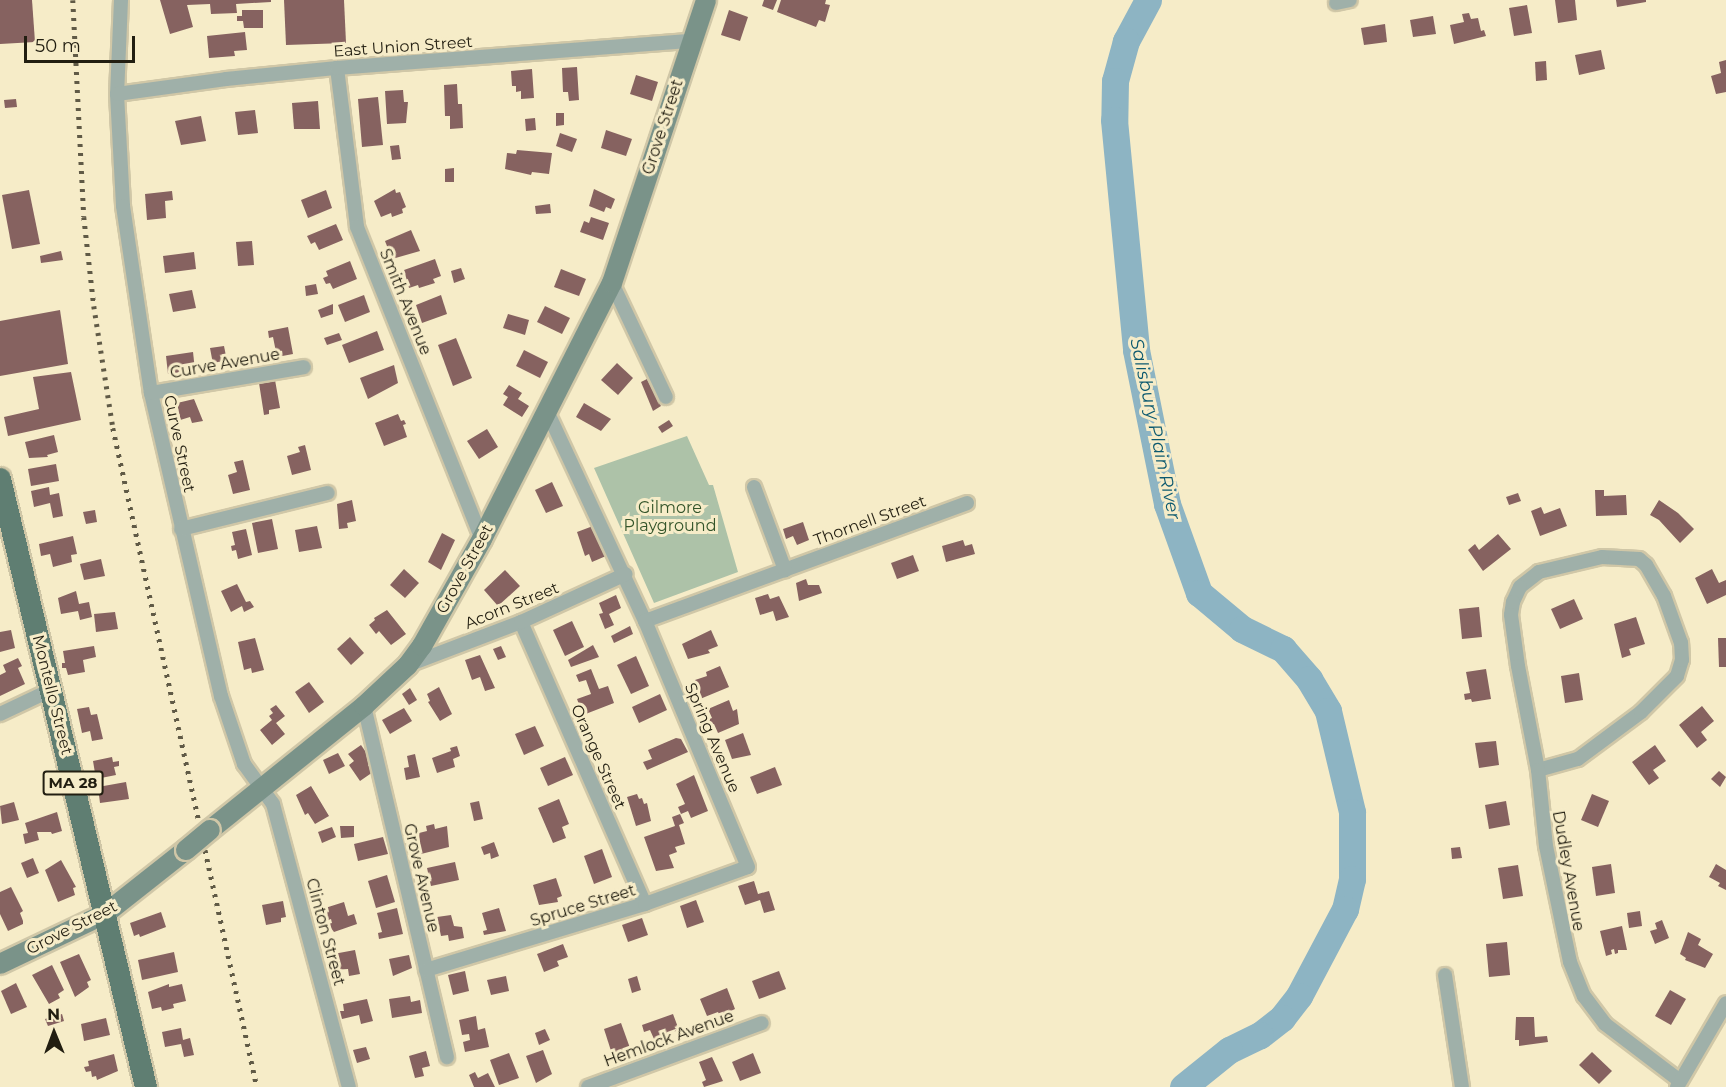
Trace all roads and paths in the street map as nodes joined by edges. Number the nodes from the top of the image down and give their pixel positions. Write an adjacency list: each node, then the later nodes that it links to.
1 (121, 0): 7 (street, Curve Street)
2 (706, 0): 5 (main road, Grove Street)
3 (1350, 0): 4 (street)
4 (1336, 3)
5 (692, 41): 6 (street, East Union Street); 8 (main road, Grove Street)
6 (337, 68): 7 (street, East Union Street); 18 (street, Smith Avenue)
7 (117, 94): 10 (street, Curve Street)
8 (612, 283): 11 (street); 12 (main road, Grove Street)
9 (304, 367): 10 (street, Curve Avenue)
10 (151, 393): 17 (street, Curve Street)
11 (666, 397)
12 (547, 411): 18 (main road, Grove Street); 20 (street, Spring Avenue)
13 (0, 479): 24 (main road, Montello Street / MA 28)
14 (754, 487): 19 (street)
15 (328, 493): 17 (street)
16 (967, 502): 19 (street, Thornell Street)
17 (181, 529): 28 (street, Curve Street)
18 (482, 539): 23 (main road, Grove Street)
19 (784, 570): 21 (street)
20 (626, 574): 21 (street, Spring Avenue); 22 (street, Acorn Street)
21 (645, 621): 29 (street, Spring Avenue)
22 (521, 622): 23 (street, Acorn Street); 30 (street, Orange Street)
23 (408, 665): 25 (main road, Grove Street)
24 (51, 690): 26 (street); 31 (main road, Montello Street / MA 28)
25 (364, 706): 28 (main road, Grove Street); 33 (street, Grove Avenue)
26 (0, 714)
27 (1538, 770): 27 (street, Dudley Avenue); 38 (street, Dudley Avenue)
28 (262, 789): 31 (main road, Grove Street, bridge); 40 (street, Clinton Street)
29 (748, 867): 30 (street, Spruce Street)
30 (645, 904): 33 (street, Spruce Street)
31 (105, 914): 32 (main road, Grove Street); 39 (main road, Montello Street / MA 28)
32 (0, 964)
33 (426, 970): 37 (street, Grove Avenue)
34 (1445, 975): 42 (street)
35 (1726, 1003): 38 (street)
36 (762, 1023): 41 (street, Hemlock Avenue)
37 (447, 1057)
38 (1678, 1084)
39 (146, 1087)
40 (349, 1087)
41 (588, 1087)
42 (1462, 1087)

